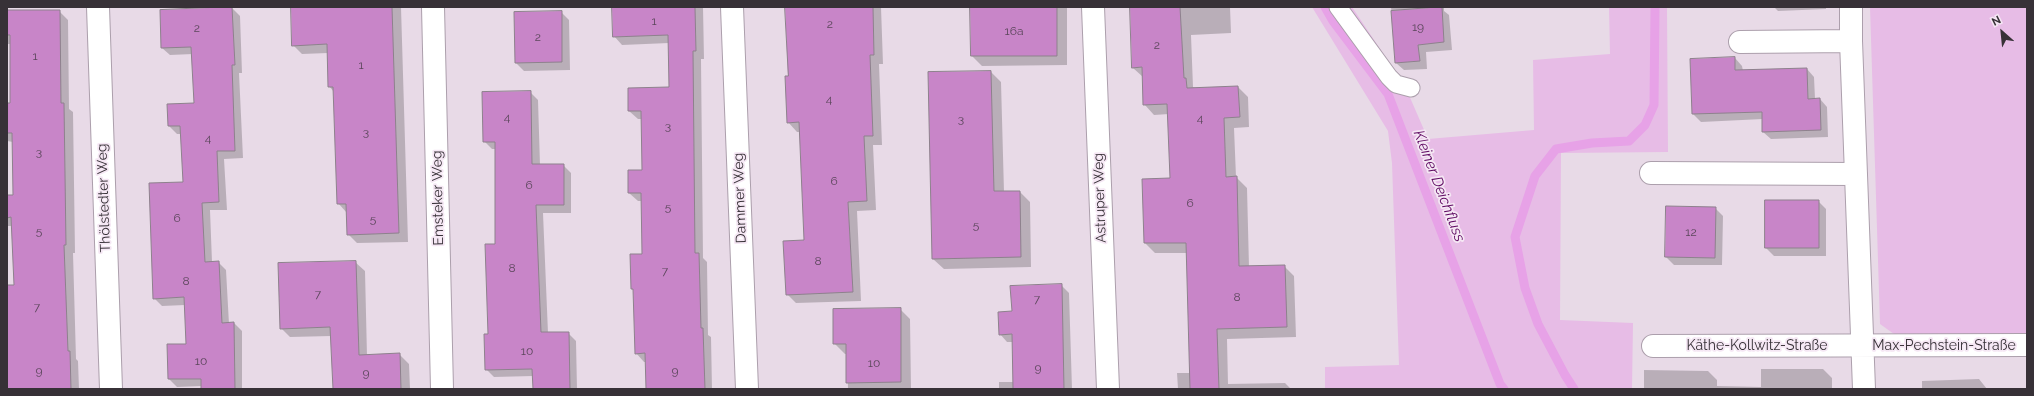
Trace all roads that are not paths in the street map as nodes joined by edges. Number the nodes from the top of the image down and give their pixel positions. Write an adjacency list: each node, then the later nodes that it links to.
1 (98, 7): 15 (street, Thölstedter Weg)
2 (433, 7): 16 (street, Emsteker Weg)
3 (732, 7): 17 (street, Dammer Weg)
4 (1093, 7): 18 (street, Astruper Weg)
5 (1338, 7): 9 (lane)
6 (1851, 7): 7 (street)
7 (1851, 41): 8 (street); 11 (street)
8 (1740, 42)
9 (1412, 88)
10 (1651, 174): 11 (street)
11 (1856, 174): 14 (street)
12 (2027, 345): 14 (street, Max-Pechstein-Straße)
13 (1653, 346): 14 (street, Käthe-Kollwitz-Straße)
14 (1862, 346): 19 (street)
15 (110, 389)
16 (442, 389)
17 (747, 389)
18 (1108, 389)
19 (1864, 389)

